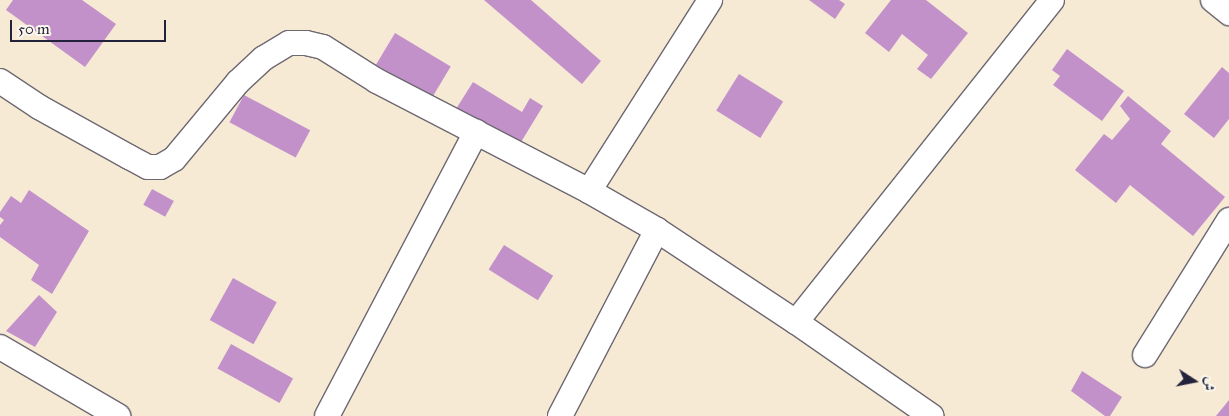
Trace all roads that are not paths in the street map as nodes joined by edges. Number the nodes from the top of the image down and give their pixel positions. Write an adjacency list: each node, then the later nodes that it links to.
1 (710, 0): 7 (street)
2 (1052, 0): 10 (street)
3 (1212, 0): 4 (street)
4 (1229, 13)
5 (0, 81): 6 (street)
6 (476, 132): 7 (street); 14 (street)
7 (589, 191): 9 (street)
8 (1229, 220): 12 (street)
9 (657, 230): 10 (street); 15 (street)
10 (796, 322): 16 (street)
11 (0, 347): 13 (street)
12 (1145, 355)
13 (118, 416)
14 (326, 416)
15 (560, 416)
16 (932, 416)

